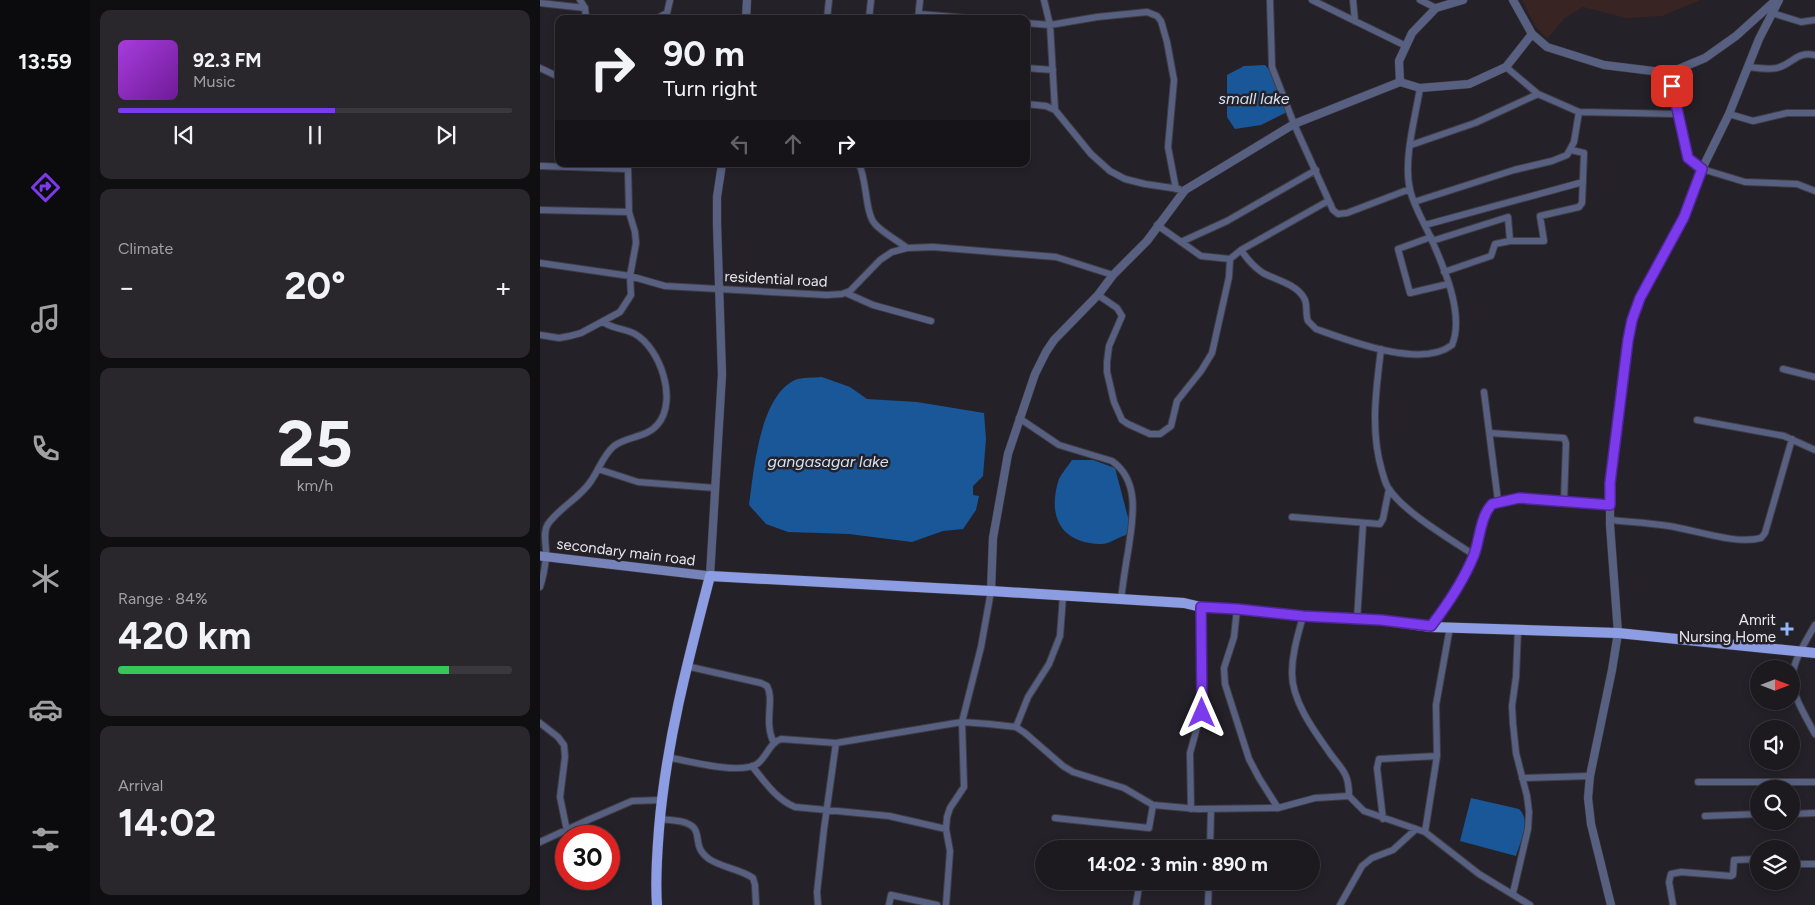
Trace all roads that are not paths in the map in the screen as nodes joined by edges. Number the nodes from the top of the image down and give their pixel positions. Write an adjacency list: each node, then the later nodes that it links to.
1 (580, 0): 16 (street)
2 (670, 0): 20 (street)
3 (747, 0): 21 (street)
4 (829, 0): 22 (street)
5 (871, 0): 23 (street)
6 (920, 0): 24 (street)
7 (1044, 0): 28 (street)
8 (1270, 0): 48 (street)
9 (1312, 0): 26 (street)
10 (1353, 0): 26 (street)
11 (1420, 0): 17 (street)
12 (1462, 0): 17 (street)
13 (1513, 0): 29 (street)
14 (1778, 0): 18 (street); 37 (street)
15 (540, 2): 16 (street)
16 (585, 8): 19 (street)
17 (1436, 8): 30 (street)
18 (1772, 13): 25 (street); 33 (street)
19 (586, 15)
20 (663, 15)
21 (746, 15)
22 (827, 15)
23 (869, 15)
24 (919, 15)
25 (1815, 20)
26 (1355, 21): 30 (street)
27 (1030, 23): 28 (street)
28 (1050, 25): 36 (street); 59 (street)
29 (1532, 34): 32 (street); 37 (street)
30 (1406, 46): 39 (street)
31 (1815, 55): 33 (street)
32 (1506, 67): 40 (street); 41 (street)
33 (1748, 67): 47 (street)
34 (540, 68): 38 (street)
35 (1030, 68): 36 (street)
36 (1052, 70): 43 (street)
37 (1669, 73): 46 (street)
38 (555, 75)
39 (1400, 82): 40 (street); 48 (street)
40 (1420, 88): 49 (street)
41 (1538, 94): 44 (street); 49 (street)
42 (1030, 104): 43 (street)
43 (1055, 110): 59 (street)
44 (1579, 112): 46 (street); 50 (street)
45 (1815, 113): 47 (street)
46 (1678, 114): 56 (street)
47 (1728, 114): 56 (street)
48 (1294, 124): 57 (street); 61 (street)
49 (1410, 145): 60 (street)
50 (1571, 150): 58 (street); 64 (street)
51 (540, 166): 52 (street)
52 (555, 167)
53 (569, 167): 66 (street)
54 (722, 167): 80 (street)
55 (860, 167): 72 (street)
56 (1702, 169): 62 (street); 100 (street)
57 (1316, 170): 63 (street); 71 (street)
58 (1583, 182): 68 (street); 70 (street)
59 (1176, 189): 61 (street)
60 (1410, 189): 63 (street); 64 (street)
61 (1185, 190): 67 (street)
62 (1815, 191)
63 (1328, 201): 73 (street)
64 (1414, 202): 68 (street)
65 (540, 210): 66 (street)
66 (629, 212): 78 (street)
67 (1158, 225): 71 (street); 77 (street)
68 (1425, 225): 69 (street)
69 (1431, 239): 70 (street); 76 (street); 79 (street)
70 (1510, 241): 76 (street)
71 (1181, 242): 74 (street)
72 (907, 248): 77 (street, residential road); 81 (street, residential road)
73 (1241, 250): 74 (street); 86 (street)
74 (1230, 259): 82 (street)
75 (540, 262): 78 (street, residential road)
76 (1444, 272): 79 (street)
77 (1113, 275): 82 (street)
78 (630, 276): 80 (street, residential road); 84 (street)
79 (1448, 284): 86 (street)
80 (719, 289): 81 (street, residential road); 96 (street)
81 (846, 293): 83 (street)
82 (1098, 295): 90 (street)
83 (931, 321)
84 (603, 322): 85 (street); 95 (street)
85 (540, 335)
86 (1381, 350): 97 (street)
87 (1783, 369): 88 (street)
88 (1815, 377)
89 (1484, 392): 92 (street)
90 (1019, 418): 110 (street); 112 (street)
91 (1697, 420): 93 (street)
92 (1490, 433): 98 (street); 99 (street)
93 (1792, 439): 94 (street); 102 (street)
94 (1815, 450)
95 (598, 469): 96 (street); 105 (street)
96 (715, 488): 108 (street)
97 (1389, 489): 103 (street); 106 (street)
98 (1498, 501): 99 (street); 106 (street)
99 (1564, 501): 100 (street)
100 (1610, 505): 102 (street)
101 (1292, 517): 103 (street)
102 (1610, 520): 121 (street)
103 (1364, 524): 116 (street)
104 (540, 528): 105 (street)
105 (545, 538): 107 (street)
106 (1474, 555): 118 (street)
107 (543, 556): 108 (main road, secondary main road); 109 (street)
108 (710, 576): 110 (main road); 124 (main road)
109 (540, 587)
110 (991, 591): 111 (main road); 125 (street)
111 (1063, 596): 112 (main road); 127 (street)
112 (1121, 599): 113 (main road)
113 (1201, 607): 114 (main road); 142 (street)
114 (1237, 609): 115 (main road); 141 (street)
115 (1303, 616): 116 (main road); 138 (street)
116 (1357, 620): 118 (main road)
117 (1815, 625): 122 (street)
118 (1431, 626): 119 (main road)
119 (1450, 627): 120 (main road); 131 (street)
120 (1518, 628): 121 (main road); 135 (street)
121 (1618, 633): 122 (main road); 134 (street)
122 (1800, 651): 123 (main road); 128 (street)
123 (1815, 653)
124 (686, 666): 129 (street); 132 (main road)
125 (962, 722): 127 (street); 130 (street); 154 (street)
126 (540, 723): 152 (street)
127 (1016, 727): 140 (street)
128 (1815, 734)
129 (774, 743): 130 (street); 133 (street)
130 (836, 743): 144 (street)
131 (1437, 756): 150 (street); 156 (street)
132 (667, 757): 133 (street); 139 (main road)
133 (752, 766): 144 (street)
134 (1590, 776): 135 (street); 176 (street)
135 (1522, 778): 165 (street)
136 (1698, 782): 137 (street)
137 (1815, 782)
138 (1349, 796): 141 (street); 150 (street)
139 (662, 800): 151 (main road); 153 (street)
140 (1153, 805): 142 (street); 149 (street)
141 (1278, 808): 143 (street)
142 (1191, 809): 143 (street)
143 (1211, 809): 158 (street)
144 (826, 811): 154 (street); 168 (street)
145 (1815, 813): 147 (street)
146 (1750, 814): 148 (street)
147 (1800, 814)
148 (1705, 816)
149 (1055, 818)
150 (1383, 818): 155 (street)
151 (660, 819): 166 (main road); 167 (street)
152 (566, 825)
153 (578, 825)
154 (946, 829): 171 (street)
155 (1416, 829): 156 (street); 174 (street)
156 (1425, 832): 165 (street)
157 (555, 835): 159 (street)
158 (1210, 840)
159 (540, 842)
160 (1750, 860): 177 (street)
161 (1800, 864): 162 (street)
162 (1815, 864)
163 (1138, 890): 172 (street)
164 (1209, 890): 173 (street)
165 (1513, 893): 175 (street)
166 (657, 905)
167 (756, 905)
168 (818, 905)
169 (889, 905): 170 (street)
170 (937, 905)
171 (946, 905)
172 (1136, 905)
173 (1208, 905)
174 (1340, 905)
175 (1530, 905)
176 (1611, 905)
177 (1673, 905)

